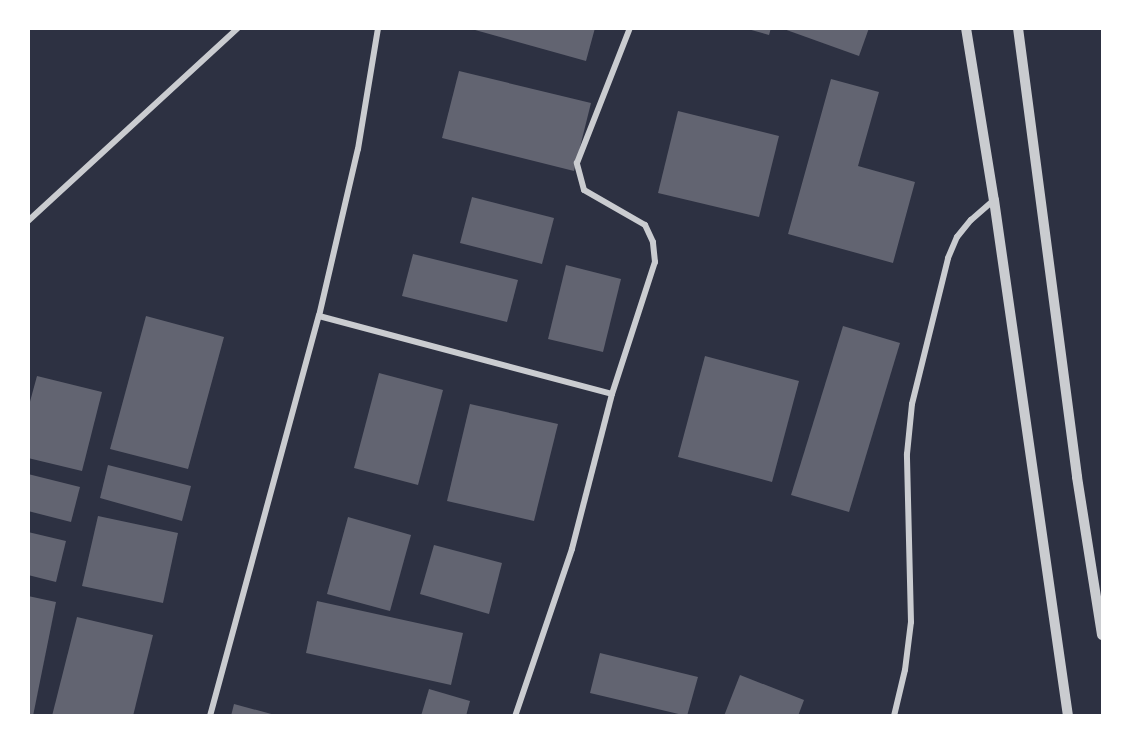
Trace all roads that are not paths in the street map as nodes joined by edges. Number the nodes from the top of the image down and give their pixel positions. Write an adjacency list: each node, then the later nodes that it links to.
1 (238, 28): 7 (street)
2 (378, 28): 8 (street)
3 (630, 28): 9 (street)
4 (966, 28): 6 (street)
5 (1018, 28): 10 (street)
6 (994, 200): 13 (street); 14 (street)
7 (28, 221)
8 (320, 316): 9 (street); 11 (street)
9 (612, 394): 12 (street)
10 (1102, 635)
11 (210, 716)
12 (515, 716)
13 (894, 716)
14 (1068, 716)

